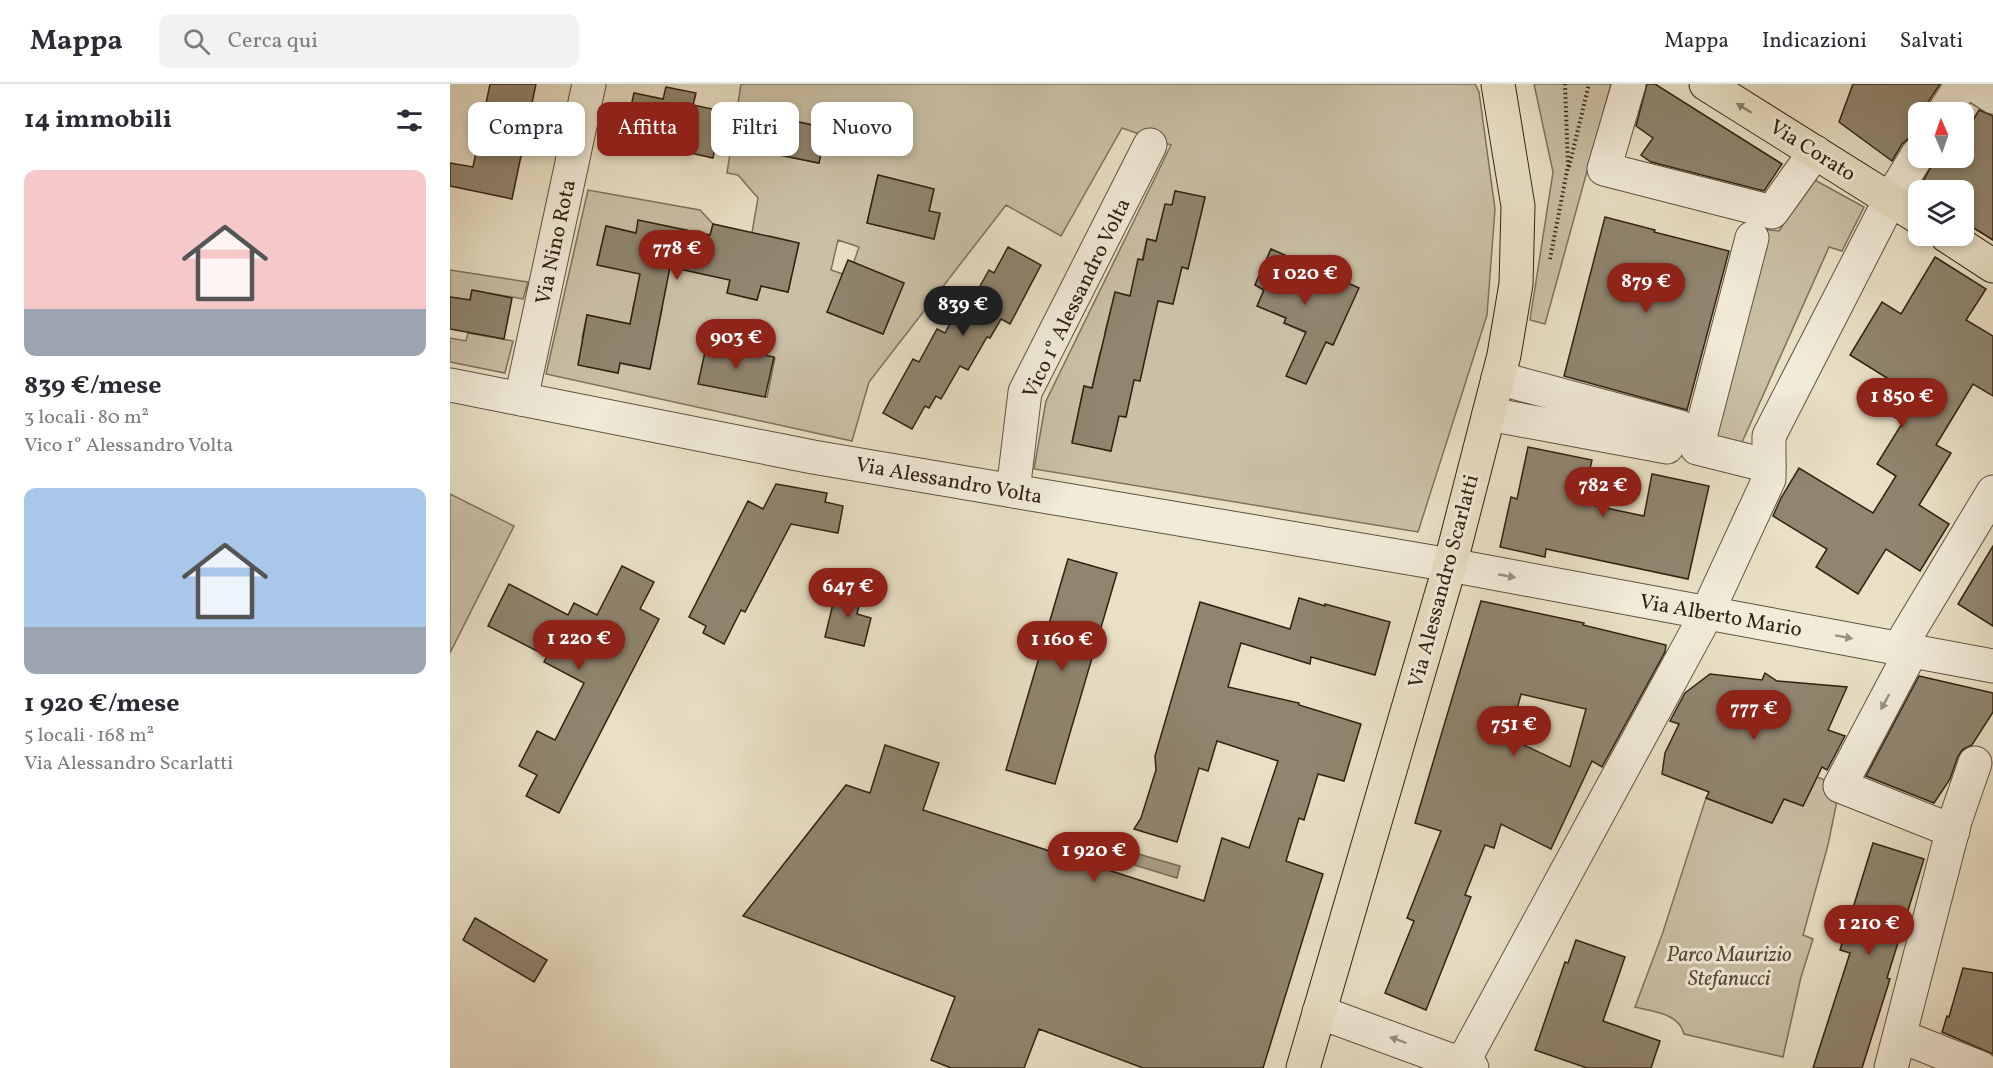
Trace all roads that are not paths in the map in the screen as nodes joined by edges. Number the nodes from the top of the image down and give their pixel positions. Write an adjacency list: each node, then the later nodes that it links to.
1 (589, 84): 19 (street, Via Nino Rota)
2 (1498, 84): 17 (main road, Via Alessandro Scarlatti)
3 (1629, 84): 10 (street)
4 (1706, 84): 10 (main road, Via Corato, one-way to 4)
5 (1962, 84): 8 (street)
6 (1973, 84): 7 (street)
7 (1993, 97)
8 (1950, 102)
9 (1150, 145): 22 (street, Vico 1° Alessandro Volta)
10 (1815, 152): 12 (main road, Via Corato)
11 (1909, 168): 12 (street)
12 (1891, 198): 13 (main road, Via Corato); 21 (street)
13 (1908, 210)
14 (1752, 238): 21 (street)
15 (1962, 246): 16 (main road)
16 (1993, 266)
17 (1498, 378): 20 (main road, Via Alessandro Scarlatti); 20 (street)
18 (450, 385): 19 (street, Via Alessandro Volta)
19 (521, 399): 22 (street, Via Alessandro Volta)
20 (1489, 414): 24 (main road, Via Alessandro Scarlatti)
21 (1769, 466): 25 (street)
22 (1012, 491): 24 (street, Via Alessandro Volta)
23 (1993, 492): 26 (street)
24 (1450, 565): 25 (street, Via Alberto Mario, one-way to 25); 30 (main road, Via Alessandro Scarlatti)
25 (1707, 613): 26 (street, Via Alberto Mario, one-way to 26); 32 (street)
26 (1906, 649): 27 (street, Via Alberto Mario); 29 (street, one-way to 29)
27 (1993, 666)
28 (1976, 763): 29 (street)
29 (1953, 831): 31 (street)
30 (1319, 1012): 32 (street, one-way to 30); 33 (main road, Via Alessandro Scarlatti)
31 (1900, 1036): 34 (street); 35 (street)
32 (1467, 1066)
33 (1303, 1068)
34 (1892, 1068)
35 (1981, 1068)

